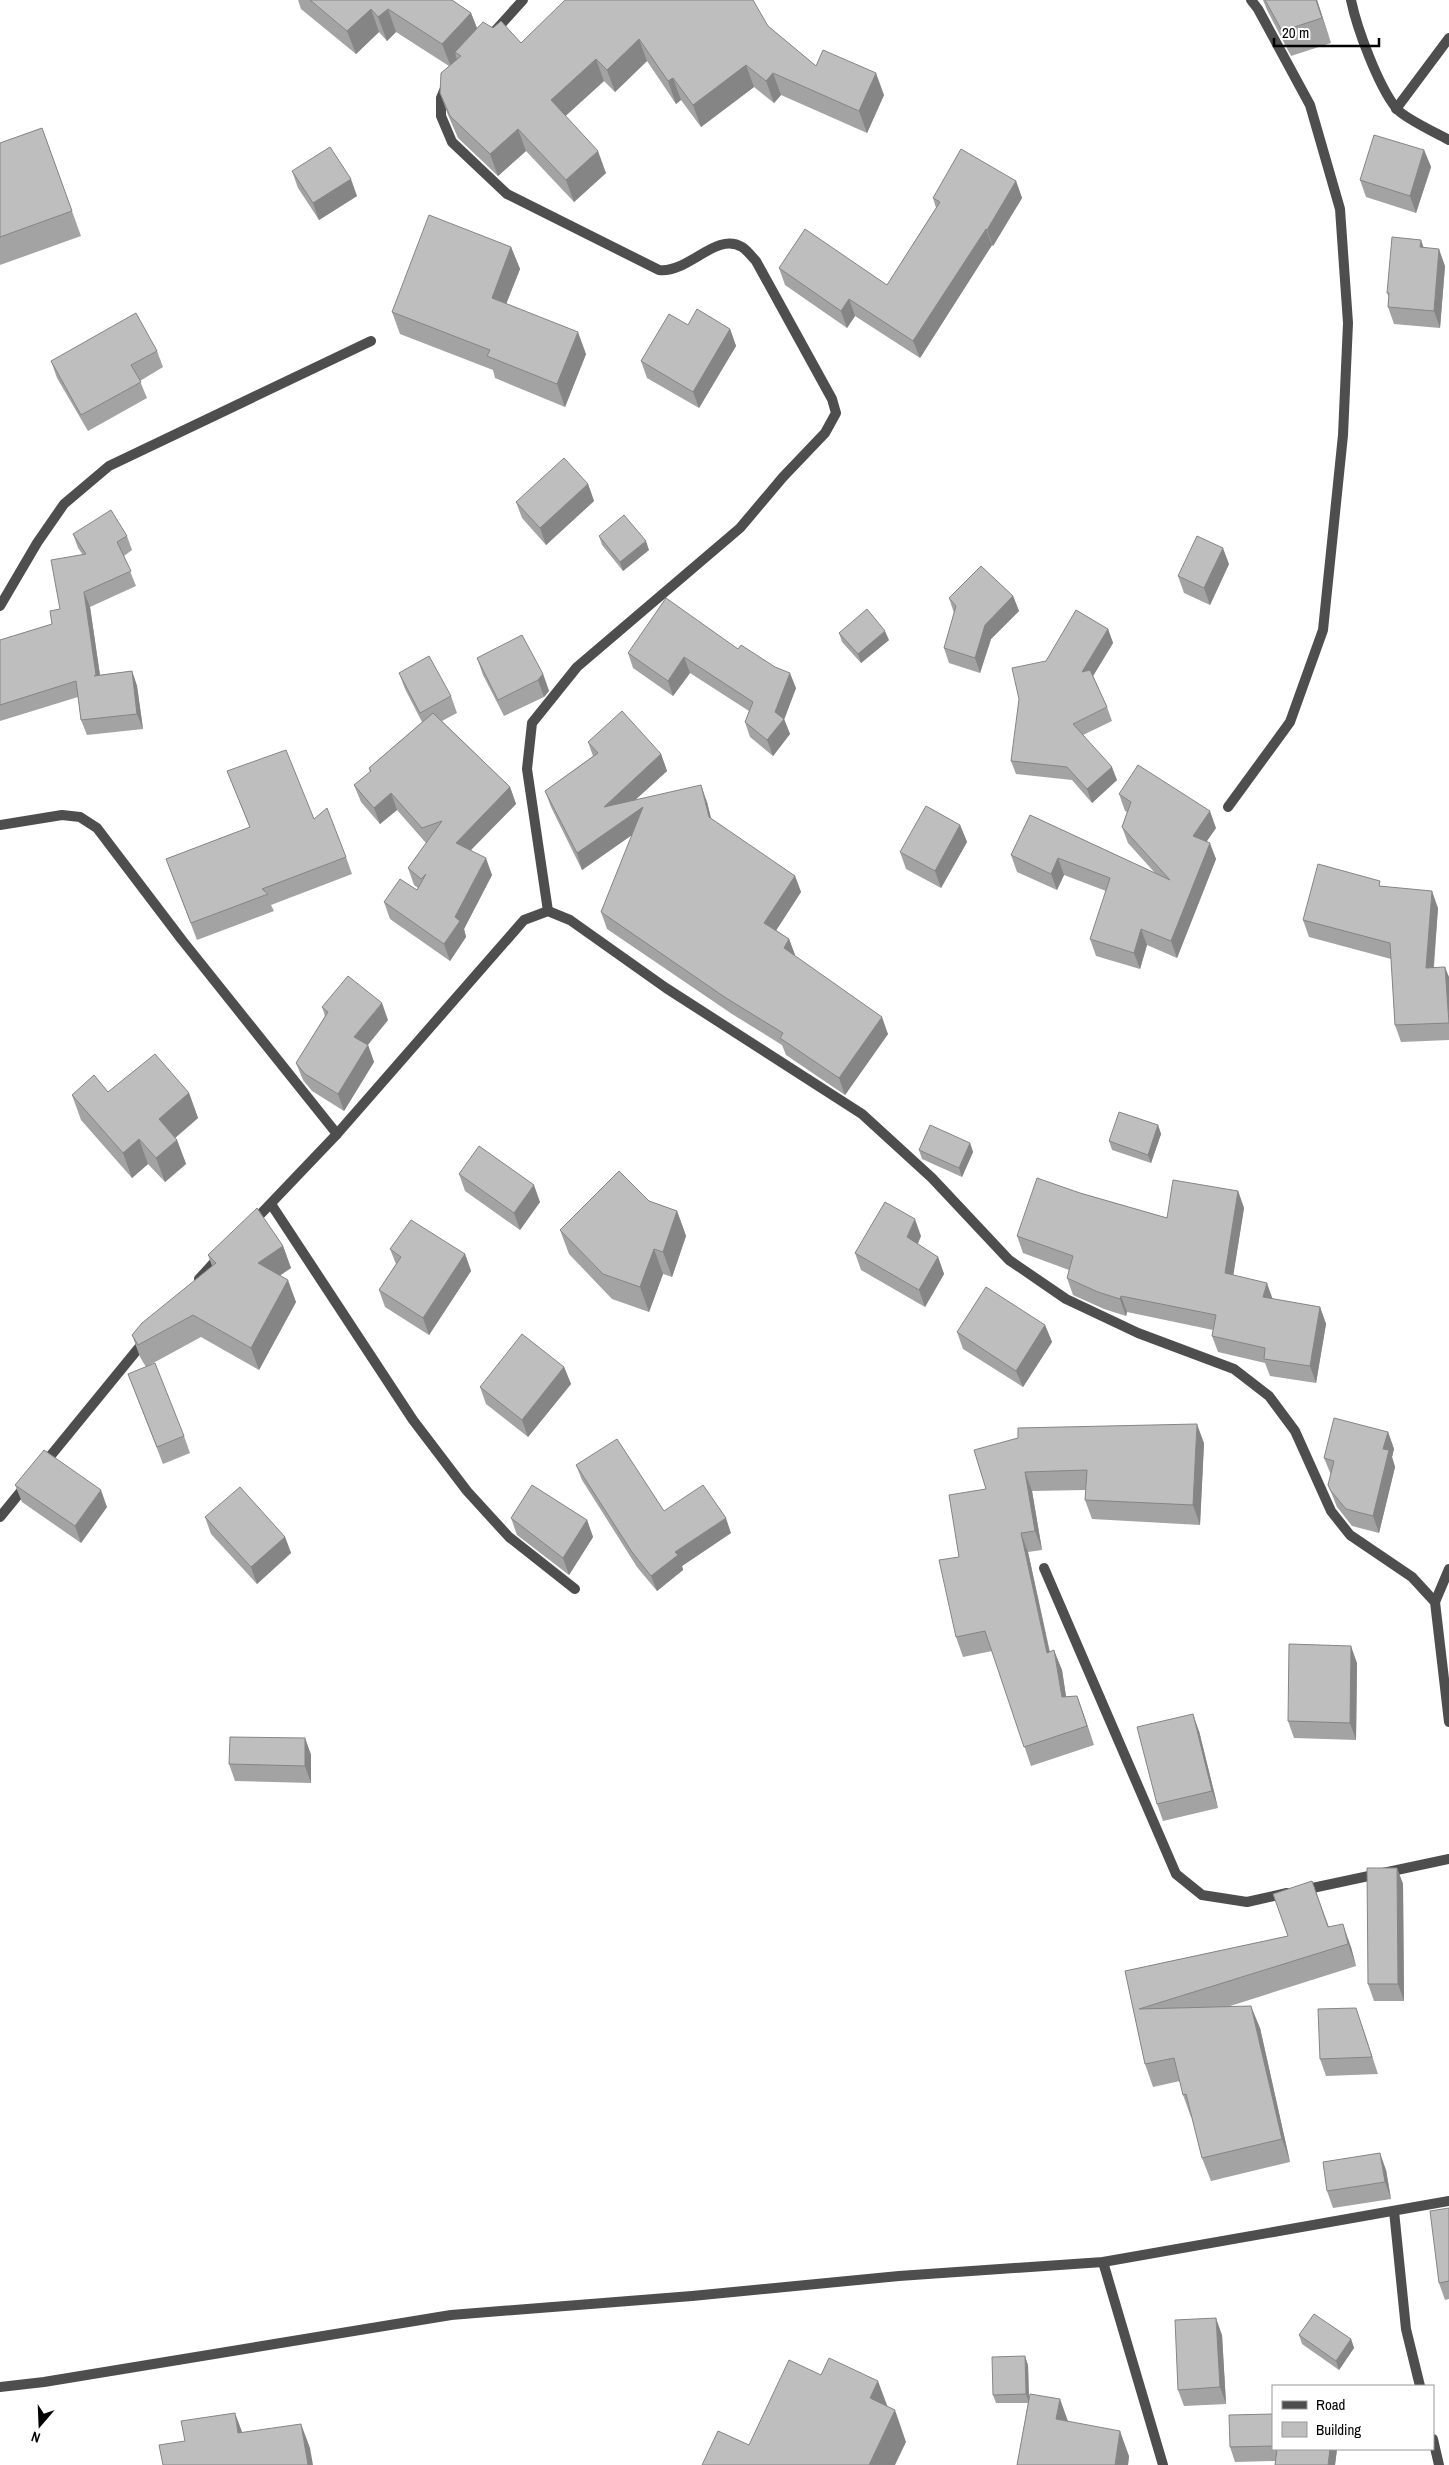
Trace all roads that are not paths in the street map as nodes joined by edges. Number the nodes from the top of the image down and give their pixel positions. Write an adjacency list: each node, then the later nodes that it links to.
1 (523, 0): 4 (street)
2 (1251, 0): 11 (street)
3 (1351, 0): 7 (street)
4 (488, 38)
5 (1449, 38): 7 (street)
6 (455, 73): 13 (street)
7 (1396, 109): 8 (street)
8 (1449, 140)
9 (371, 341): 10 (street)
10 (0, 606)
11 (1228, 808)
12 (0, 825): 14 (street)
13 (548, 911): 14 (street); 24 (street)
14 (337, 1134): 15 (street)
15 (270, 1204): 16 (street); 23 (street)
16 (244, 1232)
17 (231, 1245): 18 (street)
18 (192, 1286)
19 (153, 1330): 20 (street)
20 (0, 1517)
21 (1044, 1568): 26 (street)
22 (1449, 1569): 24 (street)
23 (575, 1589)
24 (1435, 1602): 25 (street)
25 (1449, 1722)
26 (1449, 1859)
27 (1449, 2201): 28 (street)
28 (1394, 2211): 29 (street); 30 (street)
29 (1103, 2262): 31 (street); 33 (street)
30 (1420, 2385)
31 (0, 2387)
32 (1434, 2443): 34 (street)
33 (1163, 2465)
34 (1439, 2465)

